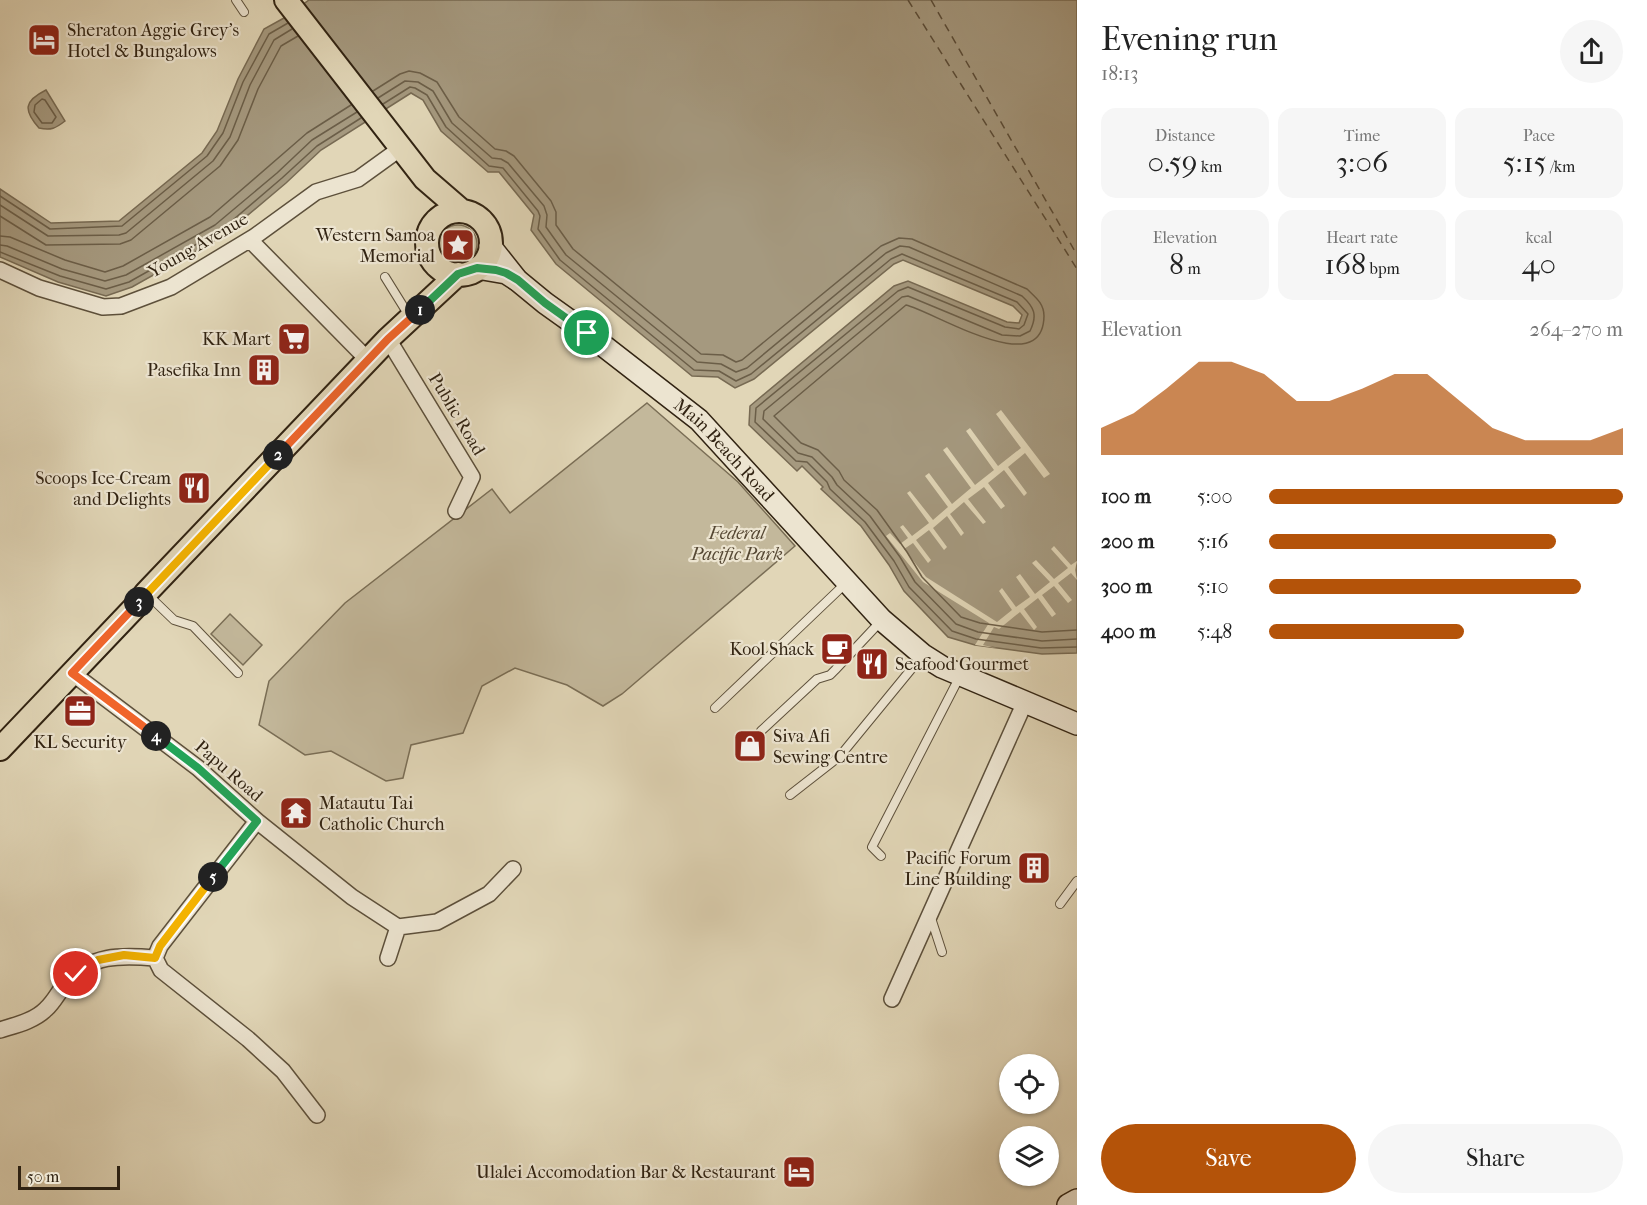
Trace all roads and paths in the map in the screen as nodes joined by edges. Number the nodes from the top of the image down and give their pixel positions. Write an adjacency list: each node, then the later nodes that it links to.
1 (236, 0): 3 (lane)
2 (287, 0): 4 (main road)
3 (244, 12)
4 (398, 143): 5 (main road); 8 (street, Young Avenue)
5 (425, 179): 6 (main road); 7 (main road)
6 (462, 211): 7 (main road); 9 (main road)
7 (437, 218): 10 (main road)
8 (250, 240): 11 (street, Young Avenue); 17 (street)
9 (490, 246): 12 (main road); 14 (main road, Main Beach Road)
10 (435, 263): 12 (main road); 15 (main road)
11 (0, 270)
12 (468, 271): 14 (main road); 16 (main road)
13 (385, 278): 15 (lane)
14 (518, 280): 19 (main road, Main Beach Road)
15 (408, 314): 16 (main road)
16 (388, 339): 17 (main road); 18 (street, Public Road)
17 (368, 360): 20 (main road)
18 (456, 512)
19 (847, 582): 21 (main road, Main Beach Road); 27 (lane)
20 (146, 593): 23 (main road); 24 (lane)
21 (882, 620): 22 (main road, Main Beach Road); 29 (lane)
22 (923, 655): 25 (main road, Main Beach Road); 31 (lane)
23 (72, 673): 30 (main road); 32 (street, Papu Road)
24 (238, 673)
25 (960, 674): 26 (main road, Main Beach Road); 33 (lane)
26 (1026, 702): 28 (main road, Main Beach Road); 37 (street)
27 (715, 708)
28 (1077, 724)
29 (761, 731)
30 (0, 749)
31 (790, 795)
32 (257, 821): 38 (street, Papu Road); 40 (street)
33 (881, 855)
34 (513, 869): 38 (street)
35 (1077, 881): 36 (lane)
36 (1060, 904)
37 (930, 913): 39 (lane); 42 (street)
38 (398, 927): 41 (street)
39 (942, 952)
40 (155, 958): 43 (street); 44 (street)
41 (388, 958)
42 (892, 999)
43 (0, 1029)
44 (317, 1115)
45 (1077, 1200): 46 (main road)
46 (1068, 1205)

